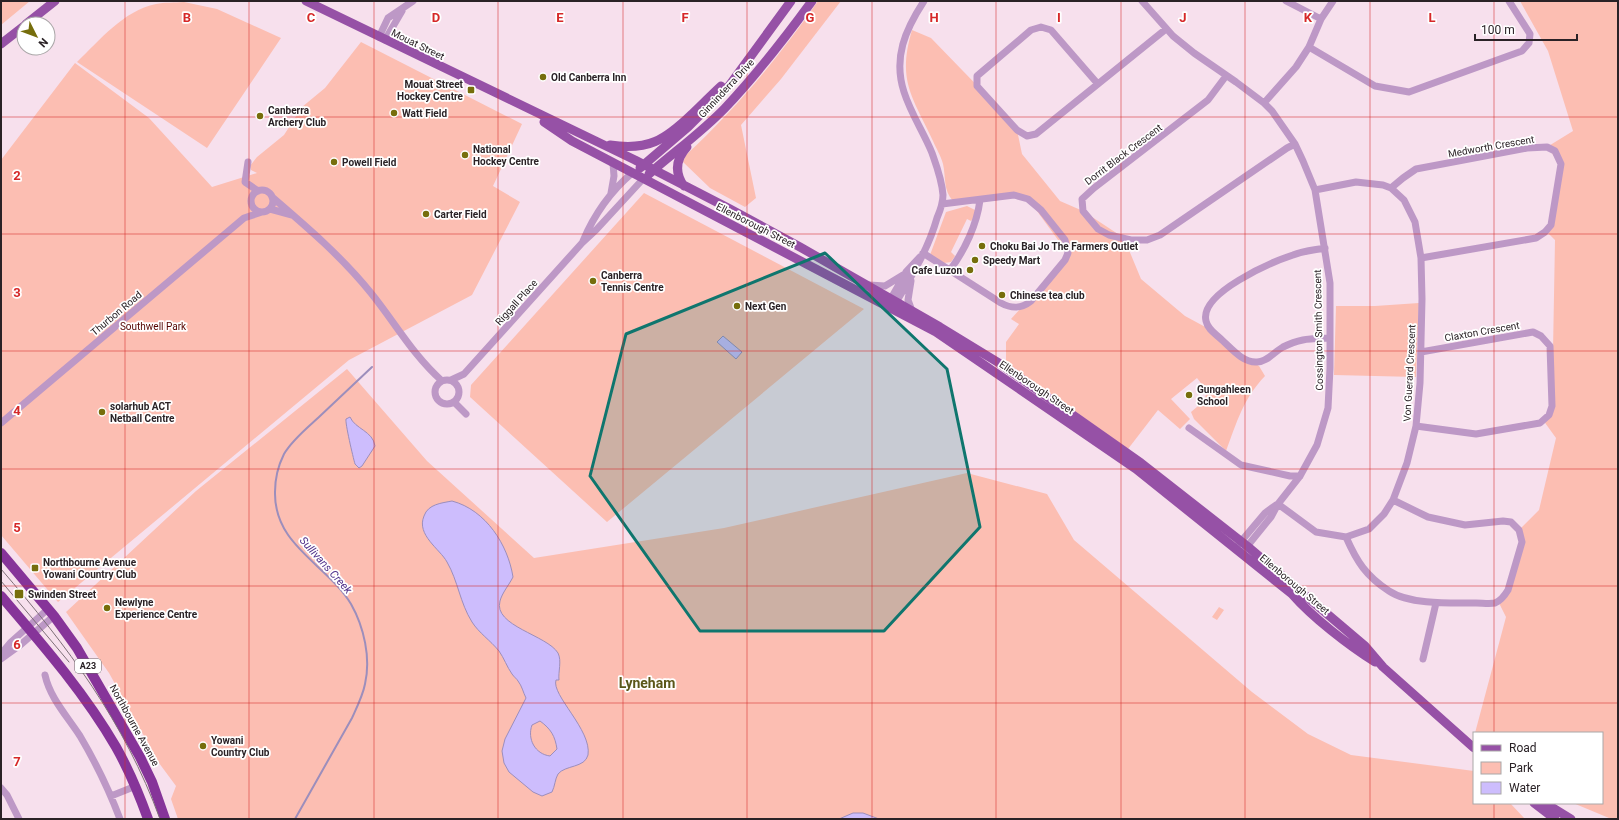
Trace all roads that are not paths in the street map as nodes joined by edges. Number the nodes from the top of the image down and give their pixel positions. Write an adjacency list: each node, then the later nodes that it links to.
1 (54, 1): 11 (main road)
2 (306, 1): 15 (main road, Mouat Street)
3 (413, 1): 15 (street)
4 (791, 1): 18 (main road, Ginninderra Drive)
5 (812, 1): 23 (main road, Ginninderra Drive)
6 (924, 1): 41 (street)
7 (1142, 1): 13 (street, Cossington Smith Crescent)
8 (1286, 1): 12 (street)
9 (1333, 1): 12 (street)
10 (1509, 1): 17 (street)
11 (36, 16)
12 (1321, 19): 17 (street)
13 (1166, 28): 19 (street, Cossington Smith Crescent); 20 (street)
14 (16, 32): 16 (main road)
15 (382, 38): 22 (main road, Mouat Street)
16 (1, 44)
17 (1309, 47): 21 (street)
18 (755, 50): 24 (main road); 28 (main road, Ginninderra Drive)
19 (1226, 76): 21 (street, Cossington Smith Crescent); 25 (street, Dorrit Black Crescent)
20 (1097, 83): 20 (street)
21 (1264, 103): 25 (street, Cossington Smith Crescent)
22 (521, 106): 24 (main road, Mouat Street); 27 (main road, Mouat Street)
23 (706, 127): 29 (main road, Ginninderra Drive); 33 (main road)
24 (599, 143): 28 (main road, Mouat Street)
25 (1295, 144): 35 (street, Cossington Smith Crescent)
26 (248, 162): 32 (street)
27 (613, 163): 30 (main road, Mouat Street); 37 (street, Riggall Place)
28 (644, 165): 29 (main road, Mouat Street); 30 (main road, Ginninderra Drive)
29 (653, 170): 31 (main road, Ginninderra Drive); 33 (main road, Ellenborough Street)
30 (632, 173): 31 (main road, Mouat Street); 37 (street, Riggall Place)
31 (643, 179): 46 (street, Riggall Place); 54 (main road, Ellenborough Street)
32 (246, 183): 36 (street); 40 (street)
33 (684, 186): 53 (main road, Ellenborough Street)
34 (1391, 188): 35 (street); 49 (street, Von Guerard Crescent); 49 (street, Medworth Crescent)
35 (1316, 190): 47 (street, Cossington Smith Crescent)
36 (258, 191): 38 (street); 40 (street, Thurbon Road)
37 (611, 193): 46 (street, Riggall Place)
38 (272, 197): 42 (street); 44 (street)
39 (980, 200): 41 (street); 50 (street); 50 (street)
40 (252, 201): 43 (street); 45 (street, Thurbon Road)
41 (942, 204): 48 (street)
42 (270, 209): 43 (street, Thurbon Road); 44 (street)
43 (262, 212): 45 (street, Thurbon Road)
44 (294, 215): 58 (street)
45 (244, 218): 66 (street, Thurbon Road)
46 (582, 243): 59 (street, Riggall Place)
47 (1326, 248): 56 (street, Cossington Smith Crescent); 56 (street)
48 (923, 254): 50 (street); 51 (street); 52 (street)
49 (1420, 258): 57 (street, Von Guerard Crescent)
50 (950, 270)
51 (906, 272): 53 (street); 54 (street)
52 (911, 279): 54 (street); 55 (street)
53 (869, 286): 54 (main road, Ellenborough Street)
54 (892, 304): 55 (main road, Ellenborough Street); 73 (main road, Ellenborough Street)
55 (912, 311): 73 (main road, Ellenborough Street)
56 (1330, 338): 69 (street, Cossington Smith Crescent)
57 (1421, 352): 67 (street, Von Guerard Crescent); 67 (street, Claxton Crescent)
58 (425, 365): 61 (street); 62 (street)
59 (464, 374): 60 (street, Riggall Place); 63 (street, Riggall Place)
60 (451, 380): 61 (street); 63 (street)
61 (442, 381): 62 (street)
62 (436, 388): 64 (street)
63 (459, 389): 64 (street)
64 (454, 402): 65 (street)
65 (466, 414)
66 (1, 422)
67 (1416, 426): 70 (street, Von Guerard Crescent)
68 (1189, 428): 69 (street)
69 (1300, 476): 71 (street, Cossington Smith Crescent)
70 (1393, 500): 72 (street, Von Guerard Crescent); 76 (street)
71 (1278, 504): 72 (street, Von Guerard Crescent); 73 (street, Cossington Smith Crescent)
72 (1346, 537): 76 (street)
73 (1241, 548): 83 (main road, Ellenborough Street)
74 (1, 553): 77 (highway, Northbourne Avenue / A23)
75 (1, 596): 78 (highway, A23)
76 (1436, 603): 81 (street)
77 (51, 612): 78 (street); 92 (highway, Northbourne Avenue / A23)
78 (30, 630): 79 (street); 80 (street); 84 (highway, A23)
79 (1, 654)
80 (1, 659)
81 (1423, 659)
82 (45, 675): 86 (street)
83 (1473, 747)
84 (136, 786): 86 (street); 91 (highway, A23)
85 (1, 788): 89 (street)
86 (111, 796): 90 (street)
87 (1535, 804): 93 (main road)
88 (1548, 804): 94 (main road)
89 (19, 819)
90 (120, 819)
91 (148, 819)
92 (165, 819)
93 (1555, 819)
94 (1571, 819)

